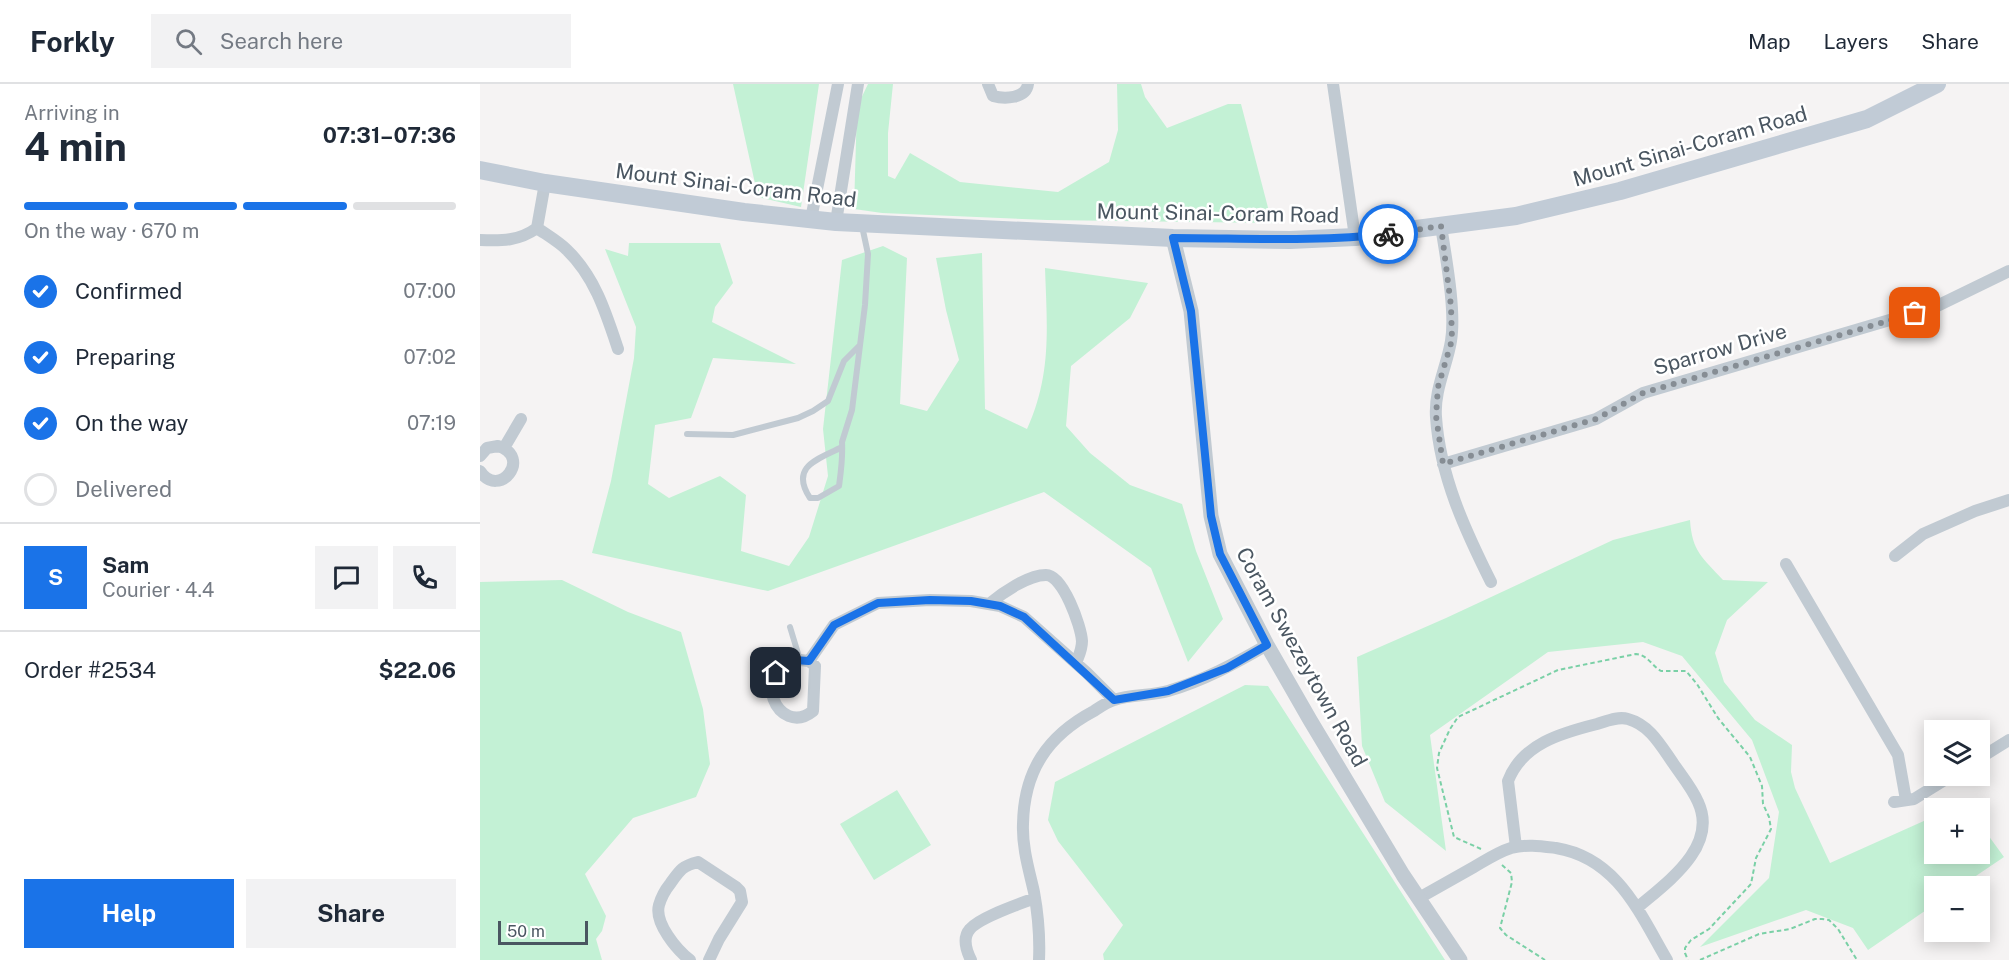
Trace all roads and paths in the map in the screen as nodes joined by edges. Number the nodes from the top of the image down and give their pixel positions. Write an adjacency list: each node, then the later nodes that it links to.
1 (838, 84): 9 (street)
2 (858, 84): 10 (street)
3 (988, 84): 4 (street)
4 (1028, 84)
5 (1333, 84): 14 (street)
6 (1937, 84): 12 (main road, Mount Sinai-Coram Road)
7 (480, 170): 8 (main road, Mount Sinai-Coram Road)
8 (545, 183): 9 (main road, Mount Sinai-Coram Road); 13 (street)
9 (811, 219): 10 (main road, Mount Sinai-Coram Road)
10 (836, 222): 11 (main road, Mount Sinai-Coram Road)
11 (861, 223): 15 (main road, Mount Sinai-Coram Road); 18 (lane)
12 (1441, 226): 14 (main road, Mount Sinai-Coram Road); 25 (street)
13 (537, 228): 16 (street); 19 (street)
14 (1355, 237): 15 (main road, Mount Sinai-Coram Road)
15 (1173, 238): 33 (street, Coram Swezeytown Road)
16 (480, 240)
17 (2009, 271): 25 (street, Sparrow Drive)
18 (860, 345): 21 (lane); 22 (lane)
19 (618, 349)
20 (521, 419): 23 (street)
21 (687, 434)
22 (842, 447): 22 (lane)
23 (504, 448): 24 (street); 26 (street)
24 (480, 456)
25 (1443, 464): 30 (street)
26 (480, 471)
27 (2009, 500): 28 (street)
28 (1895, 556)
29 (1786, 564): 39 (street)
30 (1491, 582)
31 (989, 604): 34 (street); 35 (street); 35 (street)
32 (790, 627): 34 (lane)
33 (1267, 645): 36 (street); 44 (street, Coram Swezeytown Road)
34 (805, 661): 34 (street)
35 (1076, 663): 36 (street)
36 (1114, 700): 43 (street)
37 (2009, 740): 38 (street)
38 (1990, 752)
39 (1935, 786)
40 (1516, 848): 44 (street); 45 (street); 45 (street)
41 (1482, 849): 53 (path)
42 (1499, 863): 52 (path)
43 (1035, 898): 49 (street); 50 (street)
44 (1419, 898): 51 (street, Coram Swezeytown Road)
45 (1637, 908): 46 (street)
46 (1662, 958)
47 (690, 960): 48 (street)
48 (710, 960)
49 (971, 960)
50 (1038, 960)
51 (1460, 960)
52 (1545, 960)
53 (1688, 960)
54 (1700, 960): 55 (path)
55 (1857, 960)

